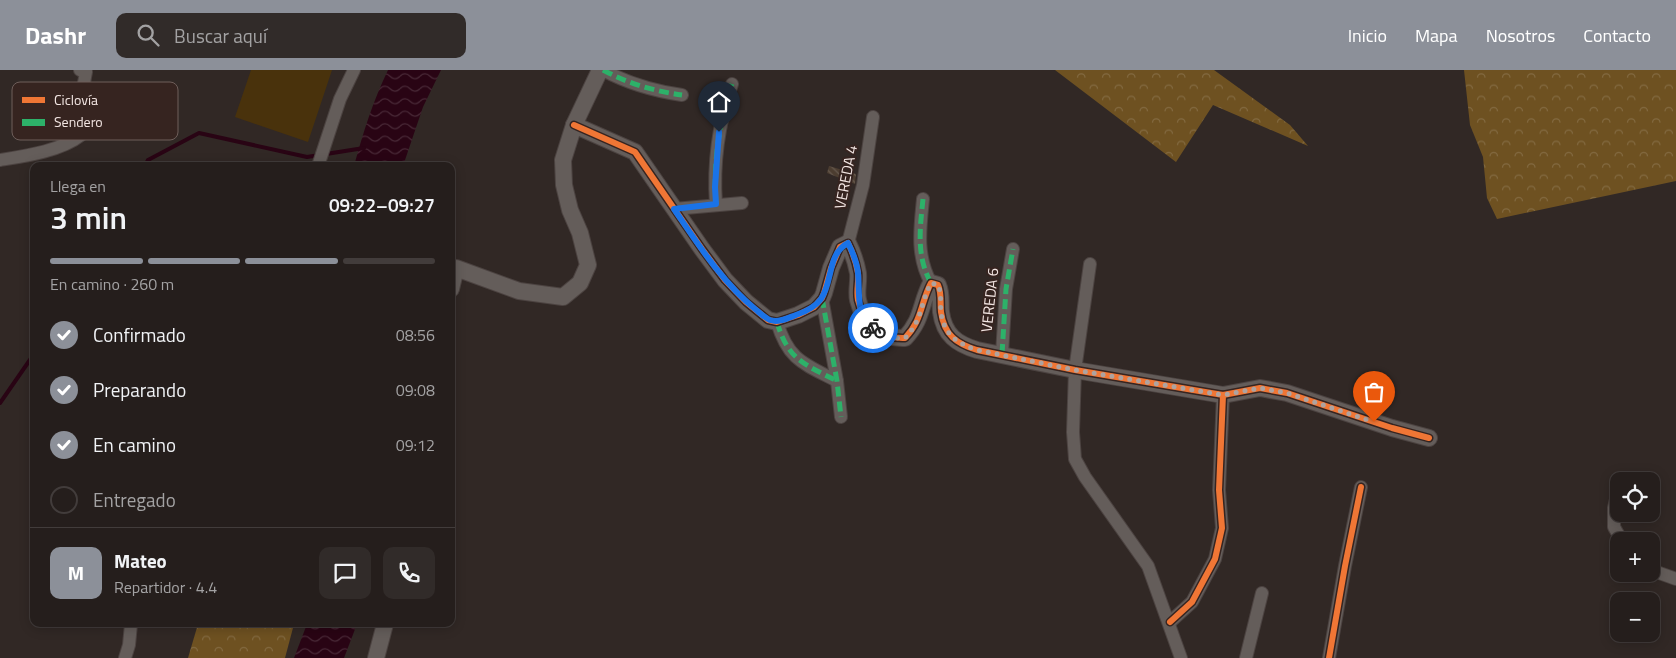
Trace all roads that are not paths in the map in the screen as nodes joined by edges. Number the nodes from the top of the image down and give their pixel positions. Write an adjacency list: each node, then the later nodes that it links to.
1 (80, 70): 4 (street)
2 (354, 70): 11 (street)
3 (601, 70): 6 (street); 8 (street)
4 (84, 82)
5 (732, 84): 14 (street)
6 (682, 95)
7 (873, 117): 16 (street, VEREDA 4)
8 (574, 125): 15 (street); 19 (street)
9 (74, 140): 10 (street)
10 (0, 160)
11 (319, 162)
12 (923, 199): 20 (street)
13 (742, 202): 14 (street)
14 (716, 204): 15 (street)
15 (674, 209): 22 (street)
16 (848, 243): 20 (street); 21 (street)
17 (1013, 249): 23 (street, VEREDA 6)
18 (1090, 264): 24 (street)
19 (455, 272)
20 (931, 283): 23 (street)
21 (822, 298): 22 (street); 25 (street)
22 (777, 322): 25 (street)
23 (1002, 354): 24 (street)
24 (1075, 370): 26 (street); 33 (street)
25 (837, 381): 27 (street)
26 (1223, 395): 28 (street); 33 (street)
27 (841, 417)
28 (1429, 438)
29 (1361, 487): 40 (street)
30 (1660, 573): 31 (street)
31 (1676, 579)
32 (1262, 593): 39 (street)
33 (1170, 622): 38 (street)
34 (131, 627): 36 (street)
35 (384, 627): 37 (street)
36 (125, 658)
37 (376, 658)
38 (1181, 658)
39 (1246, 658)
40 (1329, 658)

